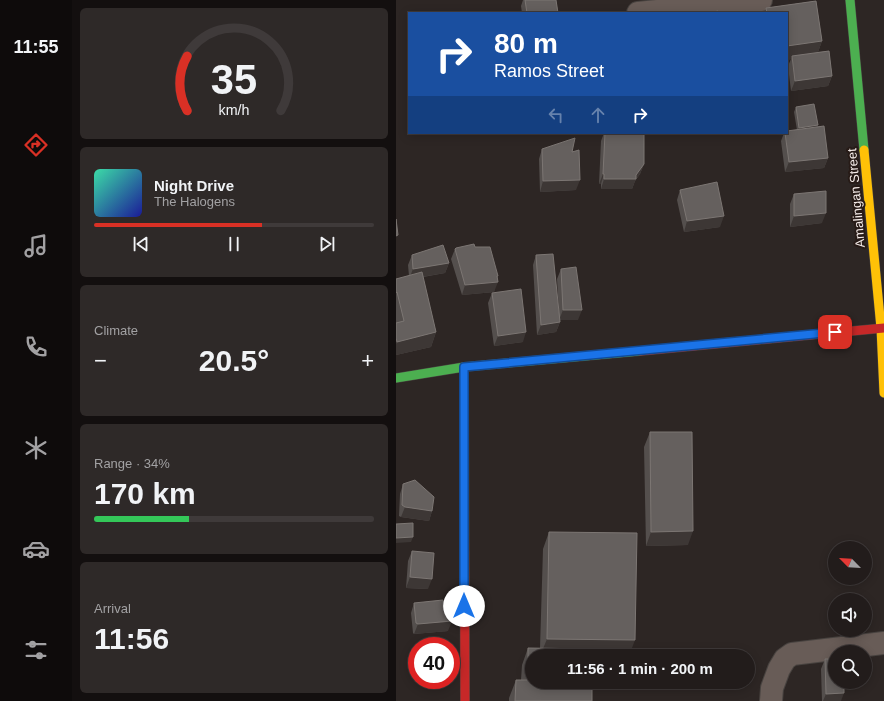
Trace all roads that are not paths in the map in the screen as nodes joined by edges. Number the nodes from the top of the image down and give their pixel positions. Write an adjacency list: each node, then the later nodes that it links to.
1 (761, 0): 3 (street)
2 (850, 0): 4 (street, Amalingan Street)
3 (647, 12)
4 (882, 328): 5 (street); 7 (street, Amalingan Street)
5 (464, 367): 6 (street); 9 (street)
6 (396, 378)
7 (884, 393)
8 (884, 643): 10 (street)
9 (465, 701)
10 (771, 701)

